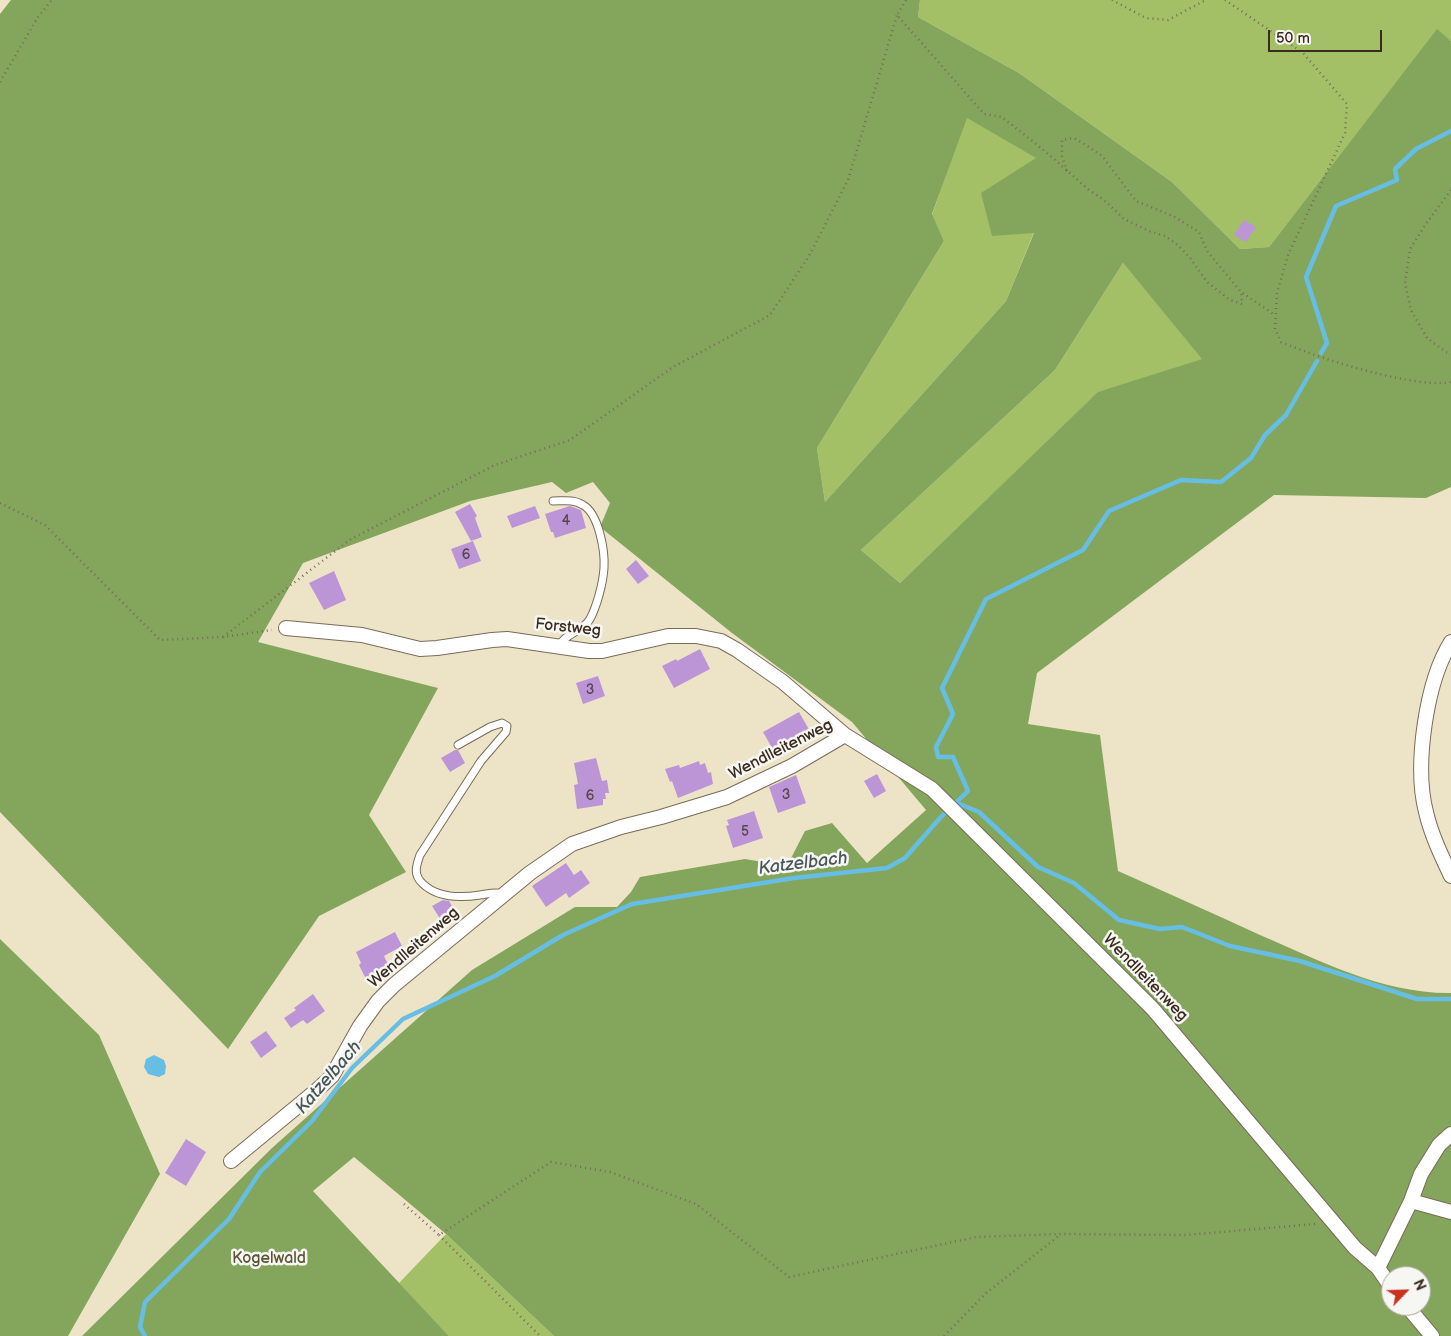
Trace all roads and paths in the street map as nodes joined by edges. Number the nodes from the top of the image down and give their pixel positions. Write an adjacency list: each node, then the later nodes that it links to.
1 (52, 0): 7 (path)
2 (906, 0): 6 (path)
3 (1112, 0): 4 (path)
4 (1206, 0)
5 (1225, 0): 11 (path)
6 (896, 15): 8 (path); 17 (path)
7 (0, 82)
8 (1068, 172): 10 (path); 10 (path)
9 (1451, 190): 12 (path)
10 (1242, 292): 11 (path)
11 (1275, 315): 13 (path)
12 (1451, 354)
13 (1451, 382)
14 (553, 501): 19 (lane)
15 (0, 503): 17 (path)
16 (286, 628): 17 (path); 19 (street, Forstweg)
17 (223, 637)
18 (1451, 642): 22 (street)
19 (559, 646): 20 (street, Forstweg)
20 (845, 735): 23 (street, Wendlleitenweg); 29 (street, Wendlleitenweg)
21 (458, 745): 23 (lane)
22 (1451, 876)
23 (504, 894): 25 (street, Wendlleitenweg)
24 (1451, 1134): 26 (street)
25 (231, 1161)
26 (1411, 1201): 28 (street); 32 (street)
27 (404, 1204): 31 (path)
28 (1451, 1212)
29 (1334, 1222): 30 (path); 32 (street, Wendlleitenweg)
30 (1061, 1234): 31 (path); 36 (path)
31 (439, 1235): 35 (path)
32 (1378, 1268): 33 (street, Wendlleitenweg)
33 (1381, 1272)
34 (1415, 1316): 37 (street)
35 (540, 1336)
36 (944, 1336)
37 (1432, 1336)

